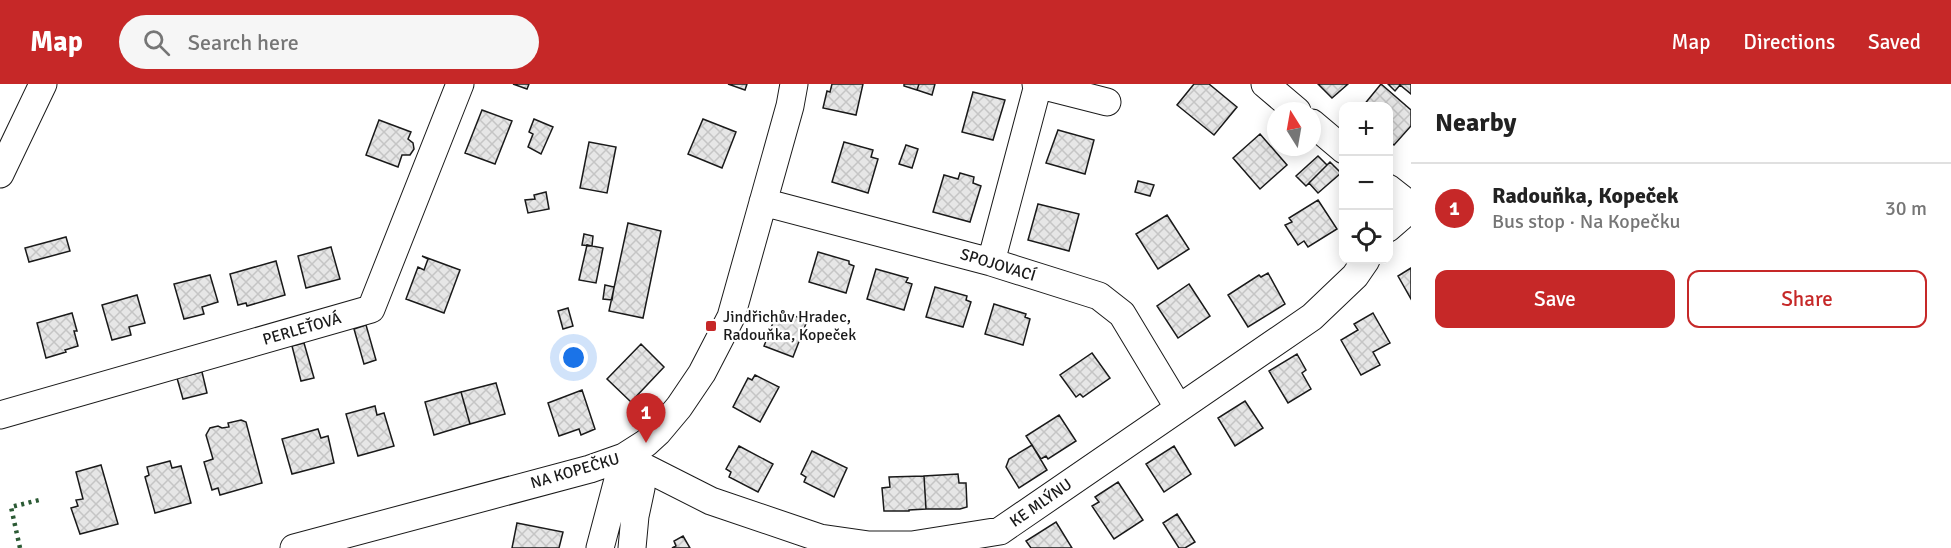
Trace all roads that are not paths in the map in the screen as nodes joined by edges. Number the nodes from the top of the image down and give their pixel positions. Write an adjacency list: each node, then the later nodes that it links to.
1 (43, 84): 10 (street)
2 (460, 84): 18 (street, PERLEŤOVÁ)
3 (794, 84): 12 (street, NA KOPEČKU)
4 (1037, 84): 6 (street); 15 (street)
5 (1265, 84): 7 (street)
6 (1107, 102)
7 (1286, 102)
8 (1321, 131): 9 (street)
9 (1339, 146)
10 (0, 174)
11 (1393, 191): 13 (street)
12 (763, 202): 15 (street, SPOJOVACÍ); 19 (street, NA KOPEČKU)
13 (1411, 207): 14 (street)
14 (1393, 224)
15 (991, 262): 17 (street, SPOJOVACÍ)
16 (1363, 264): 17 (street, KE MLÝNU)
17 (1178, 407): 20 (street, KE MLÝNU)
18 (0, 415)
19 (624, 457): 20 (street, KE MLÝNU); 21 (street, NA KOPEČKU); 22 (street); 23 (street)
20 (869, 546)
21 (294, 548)
22 (600, 548)
23 (632, 548)

